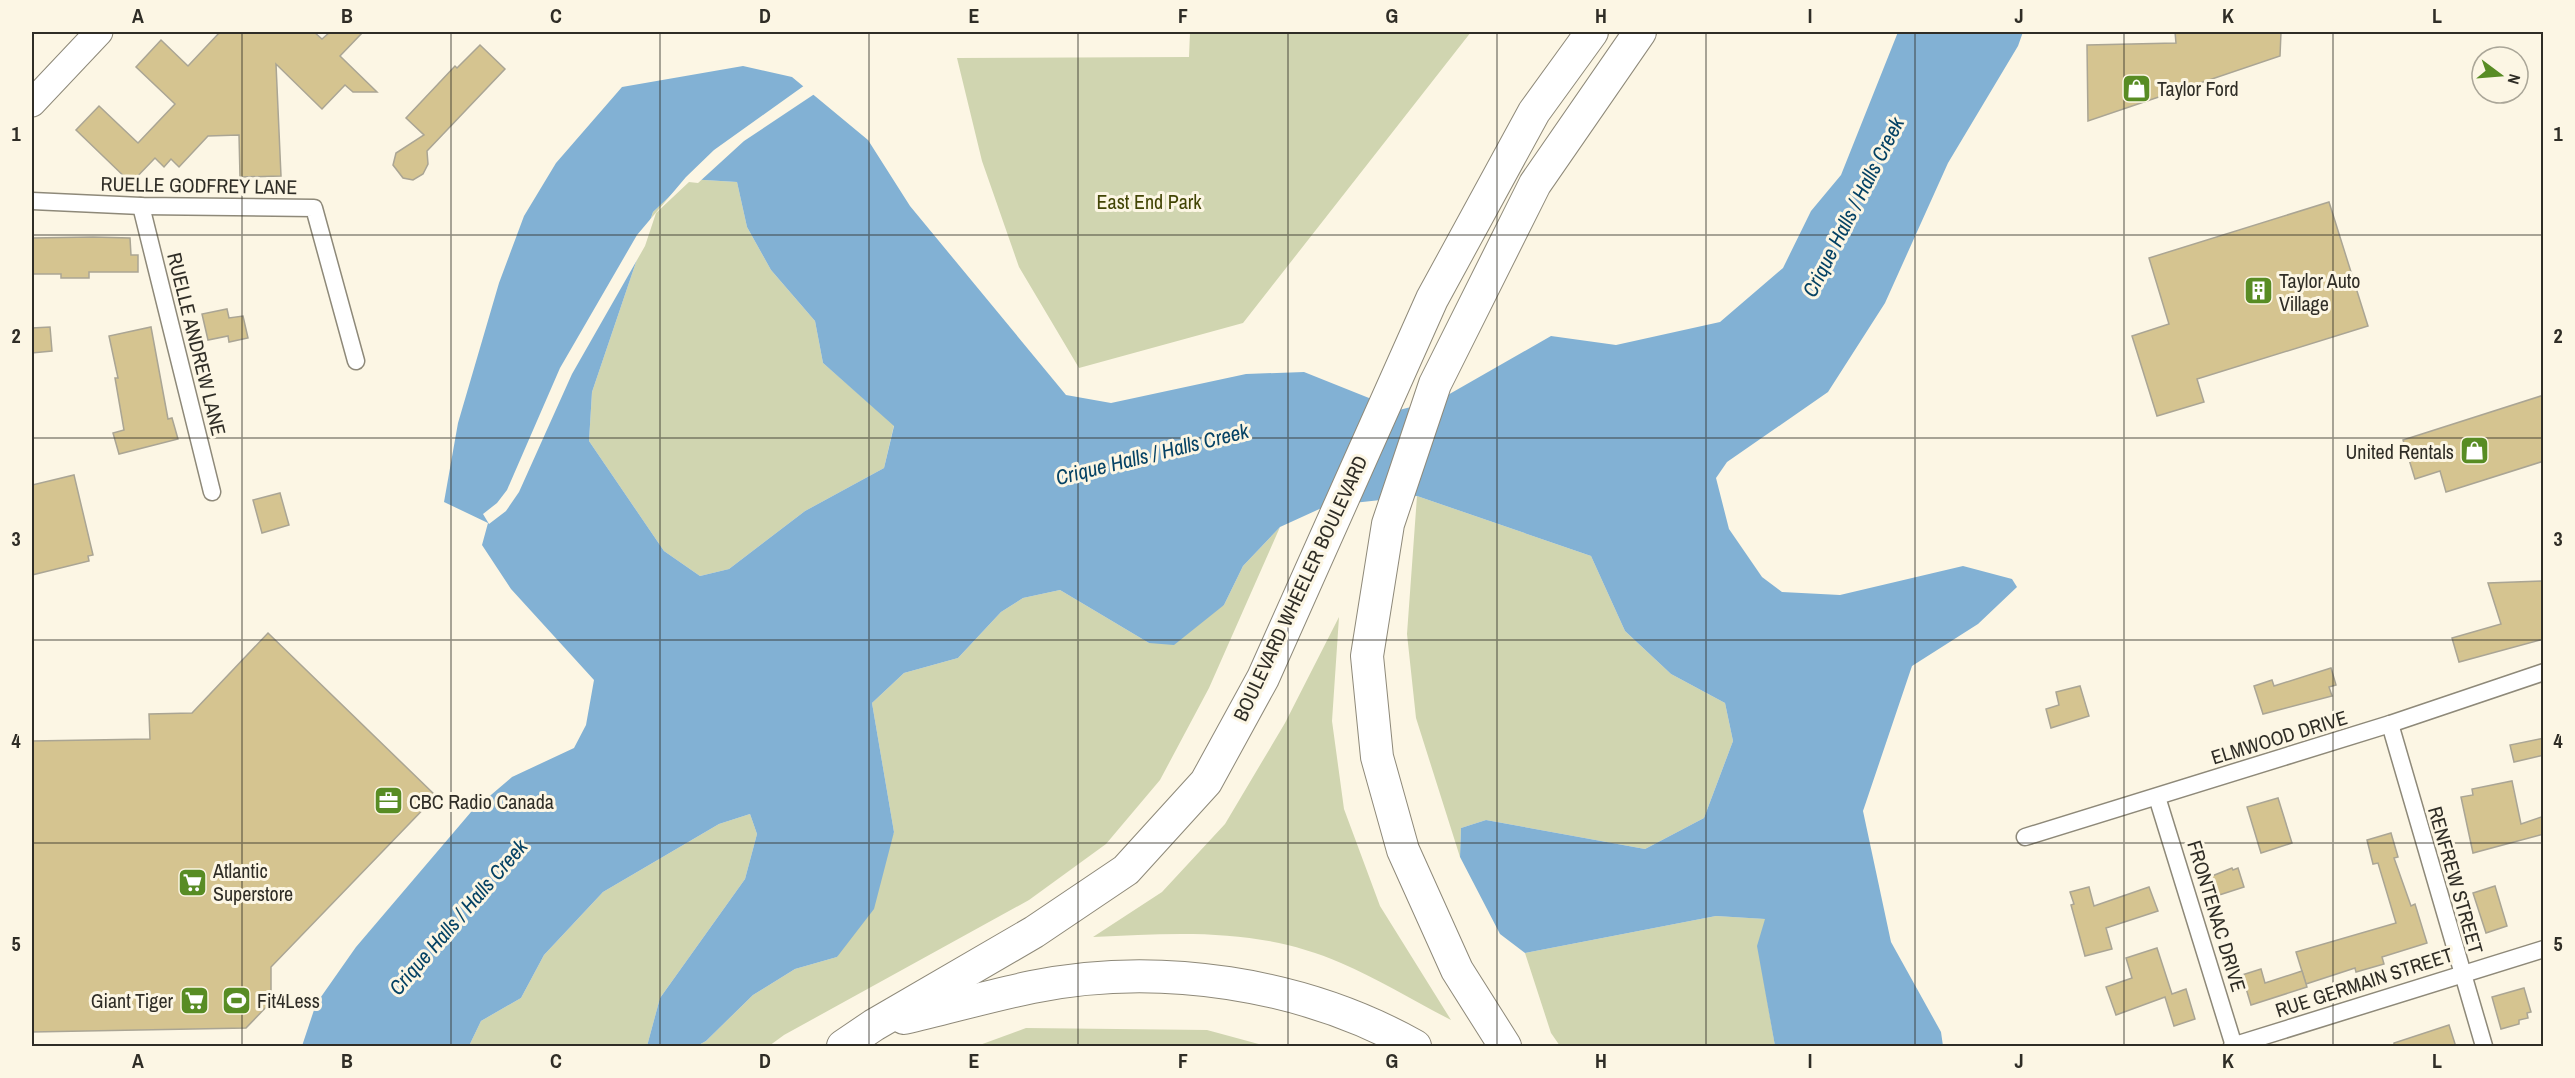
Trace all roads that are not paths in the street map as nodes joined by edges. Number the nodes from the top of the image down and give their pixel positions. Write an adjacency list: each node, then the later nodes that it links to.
1 (99, 32): 4 (main road)
2 (1592, 32): 15 (highway, BOULEVARD WHEELER BOULEVARD)
3 (1640, 32): 19 (highway)
4 (32, 103)
5 (32, 201): 6 (street, RUELLE GODFREY LANE)
6 (141, 206): 7 (street, RUELLE GODFREY LANE); 8 (street, RUELLE ANDREW LANE)
7 (356, 361)
8 (212, 492)
9 (2544, 672): 10 (street, ELMWOOD DRIVE)
10 (2390, 724): 11 (street, ELMWOOD DRIVE); 14 (street, RENFREW STREET)
11 (2157, 797): 12 (street, ELMWOOD DRIVE); 16 (street, FRONTENAC DRIVE)
12 (2025, 837)
13 (2544, 949): 14 (street, RUE GERMAIN STREET)
14 (2462, 973): 16 (street, RUE GERMAIN STREET); 20 (street, RENFREW STREET)
15 (874, 1025): 17 (highway, BOULEVARD WHEELER BOULEVARD); 18 (highway)
16 (2233, 1046)
17 (843, 1047)
18 (1415, 1047)
19 (1505, 1047)
20 (2484, 1047)

